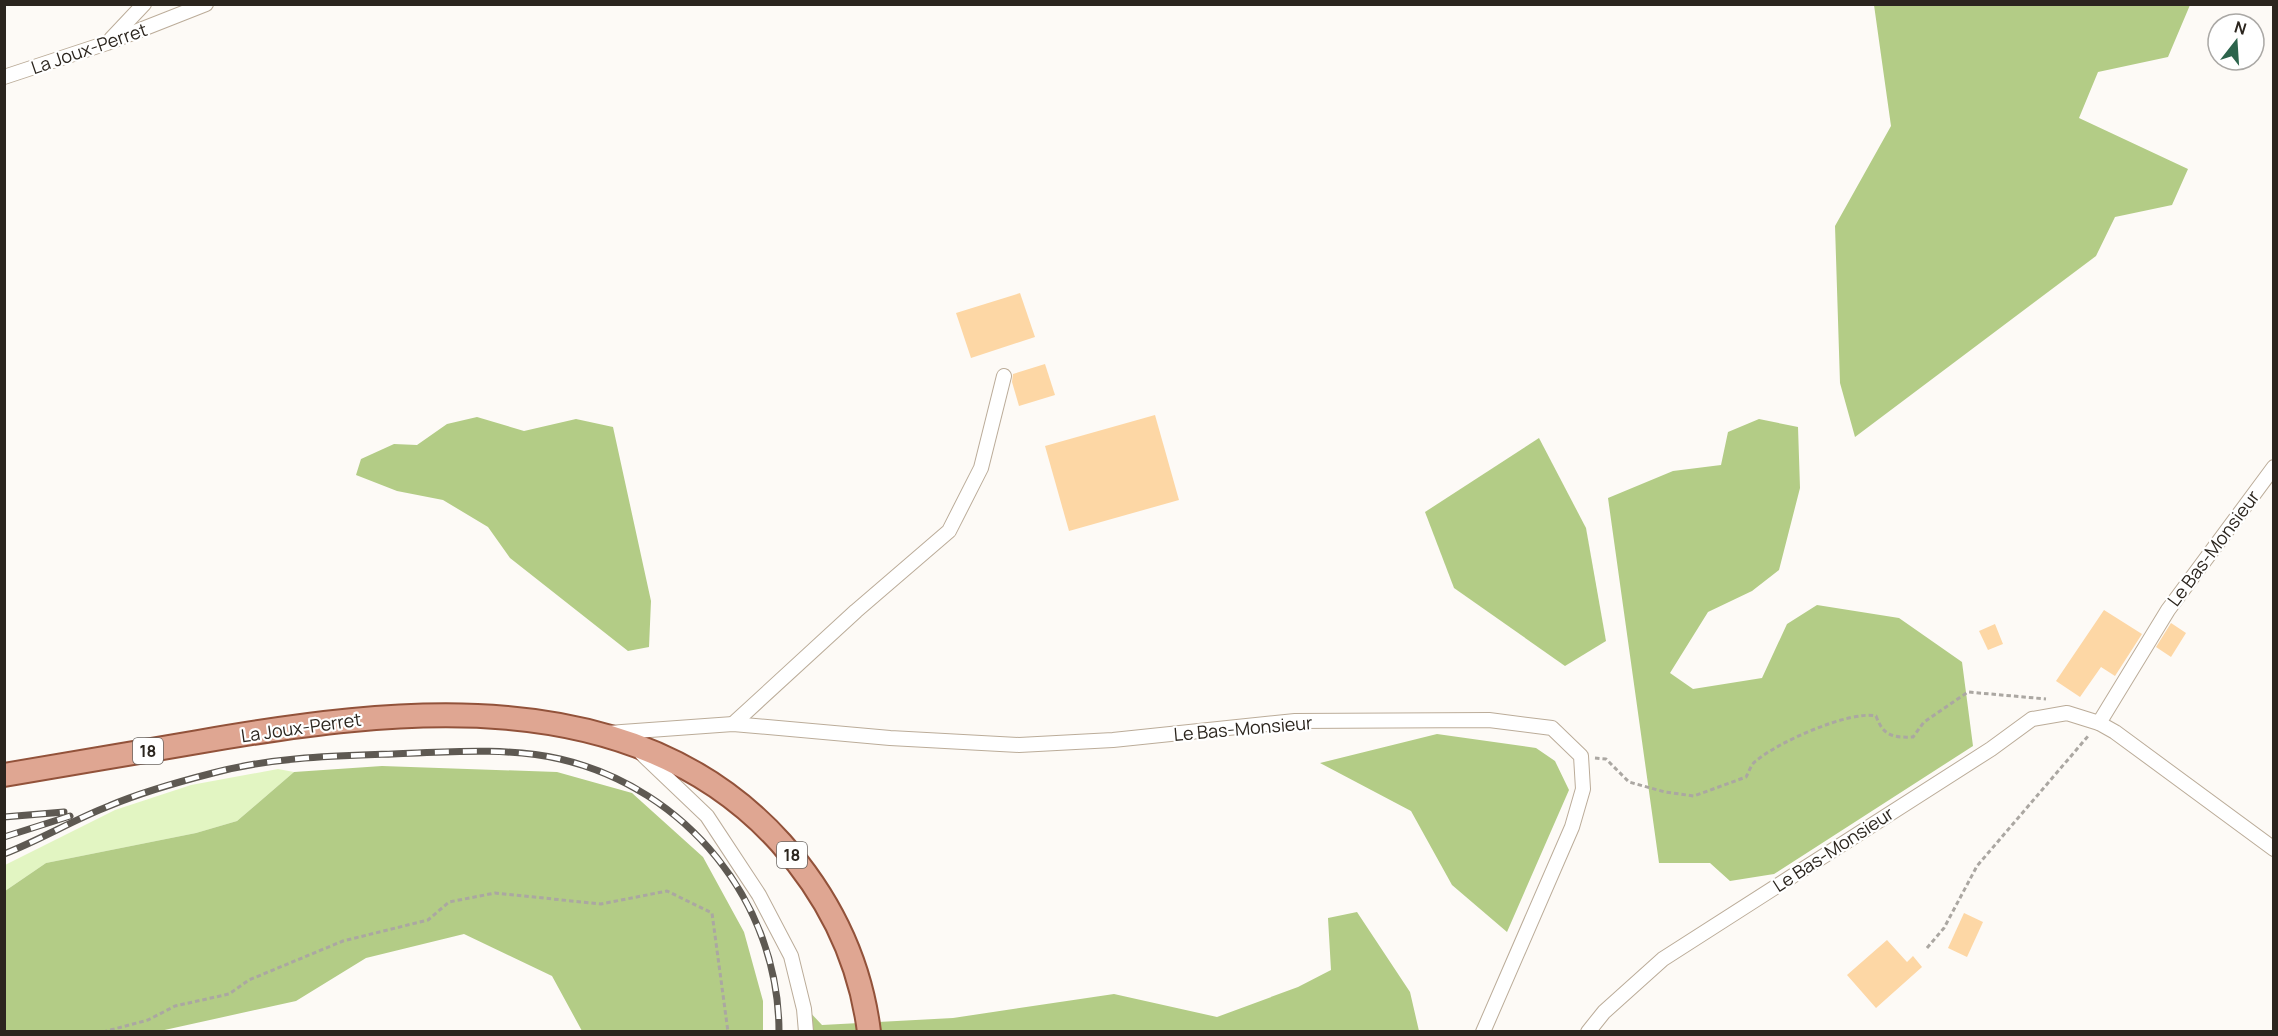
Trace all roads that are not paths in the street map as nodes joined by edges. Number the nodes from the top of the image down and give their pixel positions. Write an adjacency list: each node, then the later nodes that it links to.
1 (144, 4): 4 (street)
2 (206, 4): 3 (street, La Joux-Perret)
3 (180, 9): 4 (street, La Joux-Perret)
4 (107, 43): 5 (street, La Joux-Perret)
5 (4, 77)
6 (1004, 376): 9 (street)
7 (2274, 467): 8 (street, Le Bas-Monsieur)
8 (2099, 723): 13 (street, Le Bas-Monsieur); 17 (street, Le Bas-Monsieur)
9 (733, 724): 10 (street, Le Bas-Monsieur); 16 (street, Le Bas-Monsieur)
10 (600, 734): 11 (main road, 18); 12 (main road, La Joux-Perret / 18)
11 (632, 745): 14 (street); 15 (main road, 18)
12 (4, 775)
13 (2274, 849)
14 (806, 1032)
15 (869, 1032)
16 (1483, 1032)
17 (1588, 1032)

